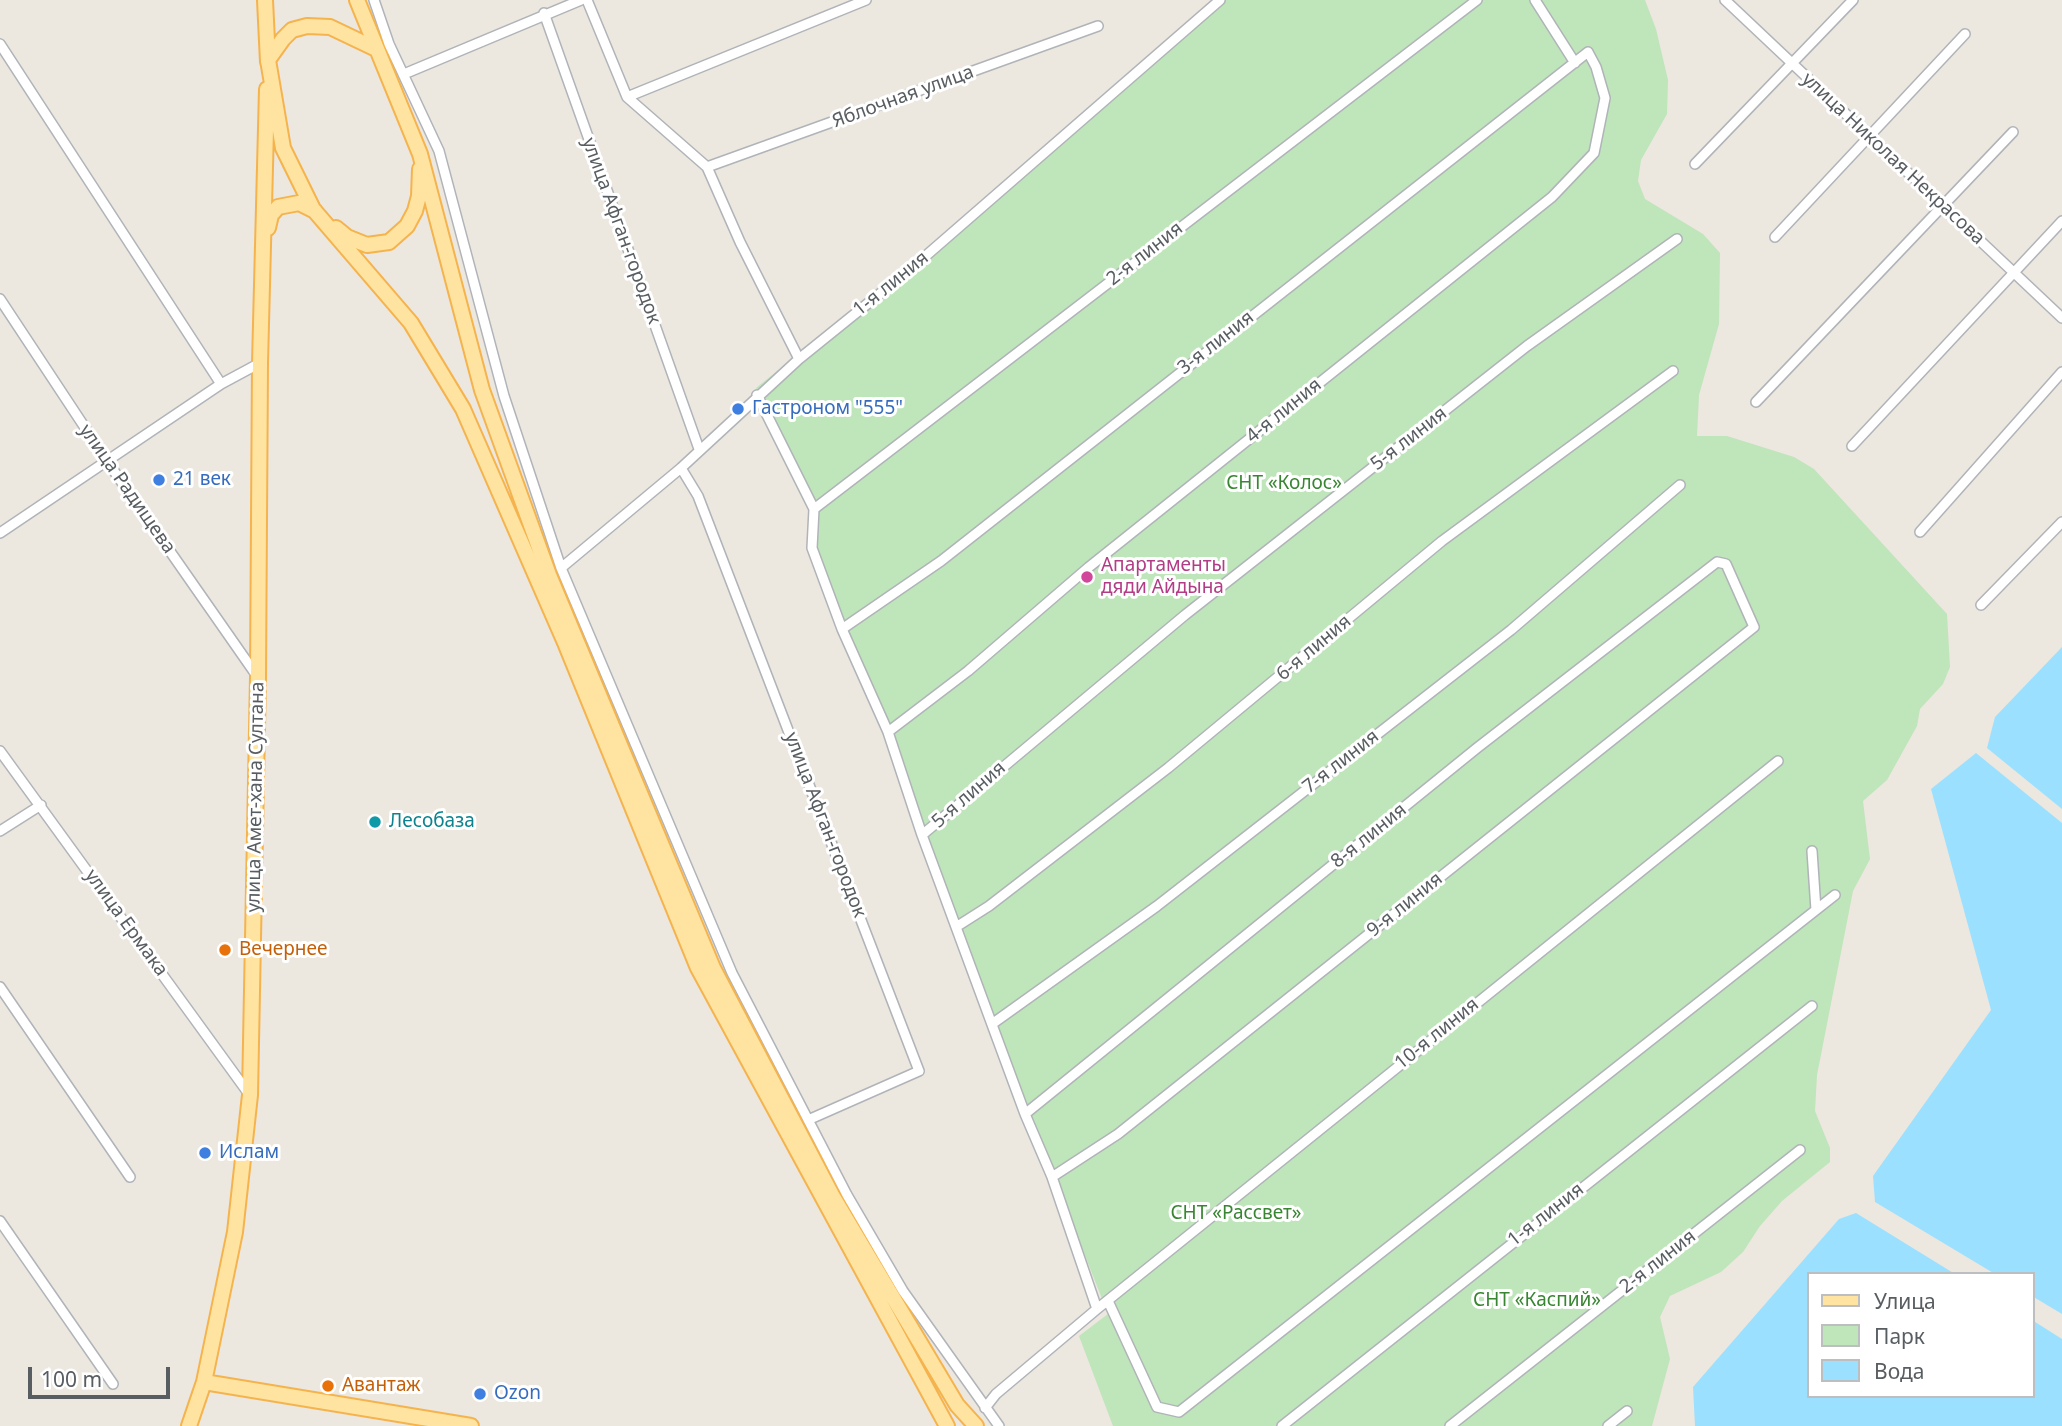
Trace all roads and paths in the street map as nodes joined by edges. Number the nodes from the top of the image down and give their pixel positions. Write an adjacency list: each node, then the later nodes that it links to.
1 (265, 0): 18 (main road)
2 (357, 0): 16 (main road)
3 (373, 0): 21 (street)
4 (581, 0): 12 (street)
5 (587, 0): 22 (street)
6 (866, 0): 22 (street)
7 (1220, 0): 37 (street, 1-я линия)
8 (1478, 0): 49 (street, 2-я линия)
9 (1535, 0): 19 (street)
10 (1725, 0): 20 (street, улица Николая Некрасова)
11 (1853, 0): 20 (street)
12 (544, 13): 21 (street); 45 (street, улица Афган-городок)
13 (1098, 26): 27 (street, Яблочная улица)
14 (1965, 34): 24 (street)
15 (0, 44): 41 (street)
16 (374, 48): 18 (main road); 25 (main road)
17 (1588, 52): 19 (street, 3-я линия); 58 (street, 4-я линия)
18 (268, 60): 29 (main road); 33 (main road)
19 (1575, 63): 56 (street, 3-я линия)
20 (1792, 64): 24 (street, улица Николая Некрасова); 26 (street)
21 (404, 74): 54 (street)
22 (626, 97): 27 (street)
23 (2012, 132): 28 (street)
24 (1868, 137): 28 (street, улица Николая Некрасова); 31 (street)
25 (420, 154): 29 (main road); 87 (main road)
26 (1695, 164)
27 (707, 167): 37 (street)
28 (1942, 207): 34 (street, улица Николая Некрасова); 43 (street)
29 (313, 209): 33 (main road); 86 (main road)
30 (2062, 221): 34 (street)
31 (1775, 236)
32 (1677, 239): 63 (street, 5-я линия)
33 (264, 246): 38 (main road, улица Амет-хана Султана)
34 (2013, 273): 36 (street, улица Николая Некрасова); 44 (street)
35 (0, 299): 46 (street, улица Радищева)
36 (2062, 318)
37 (799, 359): 42 (street, 1-я линия)
38 (260, 363): 41 (street); 57 (main road, улица Амет-хана Султана)
39 (1672, 371): 67 (street, 6-я линия)
40 (2062, 372): 52 (street)
41 (221, 384): 46 (street)
42 (757, 396): 45 (street, 1-я линия); 49 (street)
43 (1756, 402)
44 (1852, 446)
45 (699, 449): 47 (street, 1-я линия)
46 (107, 461): 51 (street); 57 (street, улица Радищева)
47 (681, 468): 54 (street, 1-я линия); 73 (street, улица Афган-городок)
48 (1680, 485): 70 (street, 7-я линия)
49 (814, 509): 56 (street)
50 (2062, 522): 55 (street)
51 (1, 531)
52 (1920, 532)
53 (1717, 562): 72 (street, 8-я линия); 76 (street, 9-я линия)
54 (561, 568): 73 (street)
55 (1981, 605)
56 (842, 629): 58 (street)
57 (258, 677): 71 (main road, улица Амет-хана Султана)
58 (887, 732): 63 (street)
59 (0, 751): 61 (street, улица Ермака)
60 (1778, 761): 78 (street, 10-я линия)
61 (41, 805): 62 (street); 71 (street, улица Ермака)
62 (0, 831)
63 (922, 835): 67 (street)
64 (1812, 851): 66 (street)
65 (1835, 895): 66 (street)
66 (1816, 910): 78 (street)
67 (956, 927): 70 (street)
68 (0, 987): 75 (street)
69 (1812, 1006): 89 (street, 1-я линия)
70 (992, 1024): 72 (street)
71 (250, 1095): 80 (main road, улица Амет-хана Султана)
72 (1025, 1114): 76 (street)
73 (808, 1120): 82 (street)
74 (1800, 1150): 90 (street, 2-я линия)
75 (130, 1177)
76 (1052, 1177): 79 (street)
77 (0, 1222): 81 (street)
78 (1108, 1301): 79 (street, 10-я линия)
79 (1097, 1309): 82 (street, 10-я линия)
80 (204, 1382): 84 (main road, улица Амет-хана Султана); 85 (main road)
81 (113, 1384)
82 (985, 1408): 88 (street)
83 (1627, 1411): 91 (street)
84 (189, 1426)
85 (471, 1426)
86 (947, 1426)
87 (976, 1426)
88 (999, 1426)
89 (1282, 1426)
90 (1450, 1426)
91 (1608, 1426)

